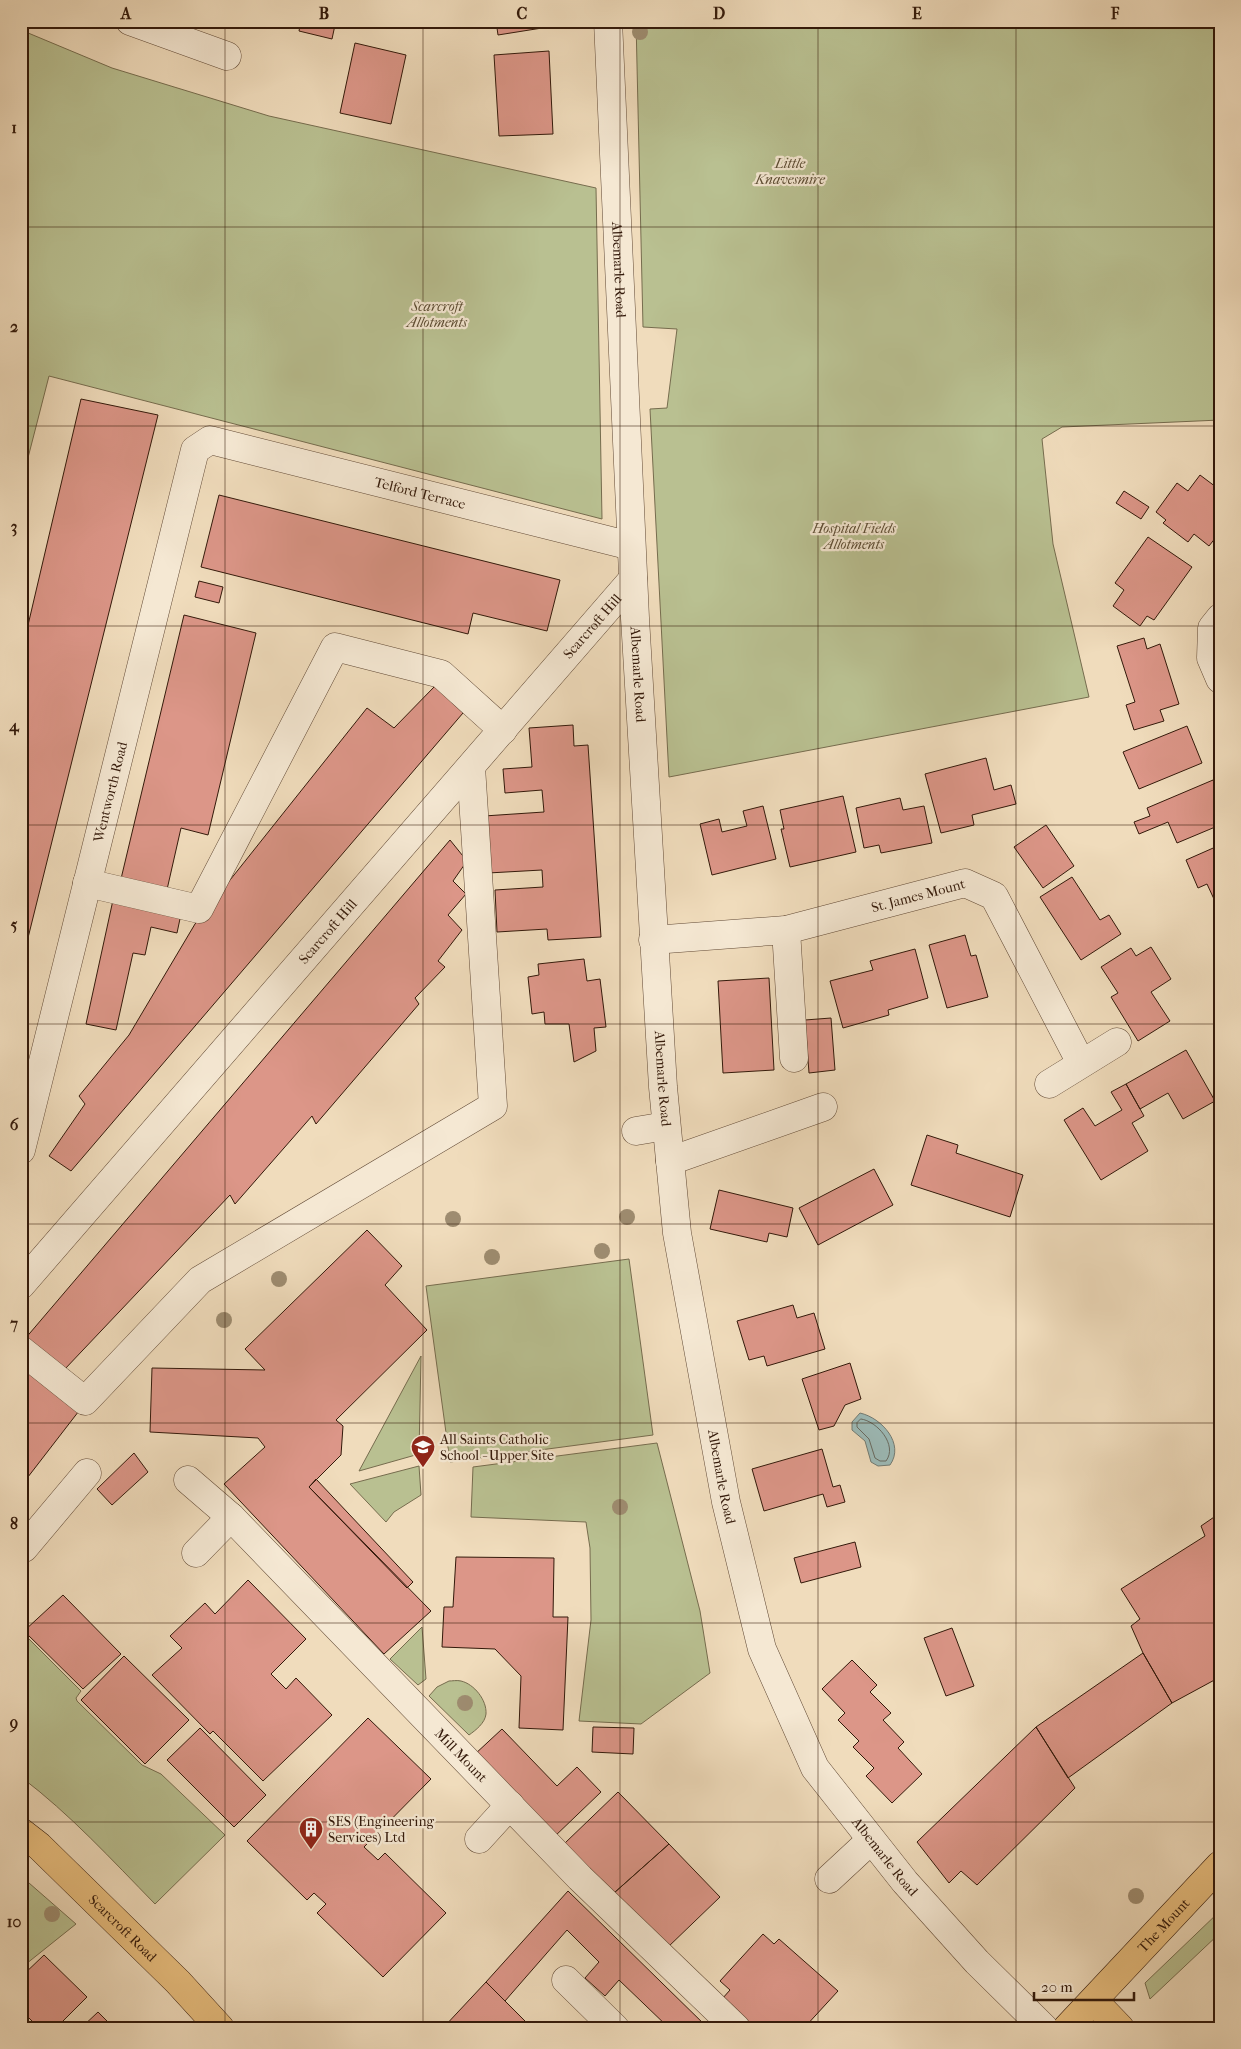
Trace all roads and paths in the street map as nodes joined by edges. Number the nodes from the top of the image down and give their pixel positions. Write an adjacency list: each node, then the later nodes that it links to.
1 (130, 21): 3 (street)
2 (608, 21): 5 (street, Albemarle Road)
3 (227, 56)
4 (210, 440): 5 (street, Telford Terrace); 11 (street, Wentworth Road)
5 (631, 546): 6 (street, Albemarle Road)
6 (633, 579): 9 (street, Scarcroft Hill); 13 (street, Albemarle Road)
7 (1220, 618): 8 (street)
8 (1220, 679)
9 (503, 730): 10 (street, Scarcroft Hill); 11 (street)
10 (471, 767): 23 (street, Scarcroft Hill); 24 (street)
11 (87, 883): 21 (street, Wentworth Road)
12 (786, 930): 13 (street, St. James Mount); 15 (street); 16 (street, St. James Mount)
13 (653, 940): 19 (street, Albemarle Road)
14 (1117, 1042): 16 (street)
15 (794, 1058)
16 (1081, 1063): 17 (street)
17 (1049, 1084)
18 (823, 1106): 22 (street)
19 (666, 1126): 20 (street); 22 (street, Albemarle Road)
20 (636, 1131)
21 (21, 1150)
22 (670, 1161): 33 (street, Albemarle Road)
23 (21, 1285)
24 (21, 1350)
25 (86, 1473): 28 (street)
26 (188, 1480): 27 (street, Mill Mount)
27 (231, 1517): 29 (street); 30 (street, Mill Mount)
28 (21, 1546)
29 (196, 1553)
30 (510, 1805): 32 (street); 40 (street, Mill Mount)
31 (21, 1832): 38 (main road, Scarcroft Road)
32 (479, 1839)
33 (871, 1840): 35 (street); 41 (street, Albemarle Road)
34 (1220, 1865): 37 (main road, The Mount)
35 (829, 1879)
36 (566, 1980): 39 (street)
37 (1094, 2001): 42 (main road, The Mount); 43 (main road)
38 (220, 2028)
39 (615, 2028)
40 (736, 2028)
41 (1044, 2028)
42 (1067, 2028)
43 (1120, 2028)

